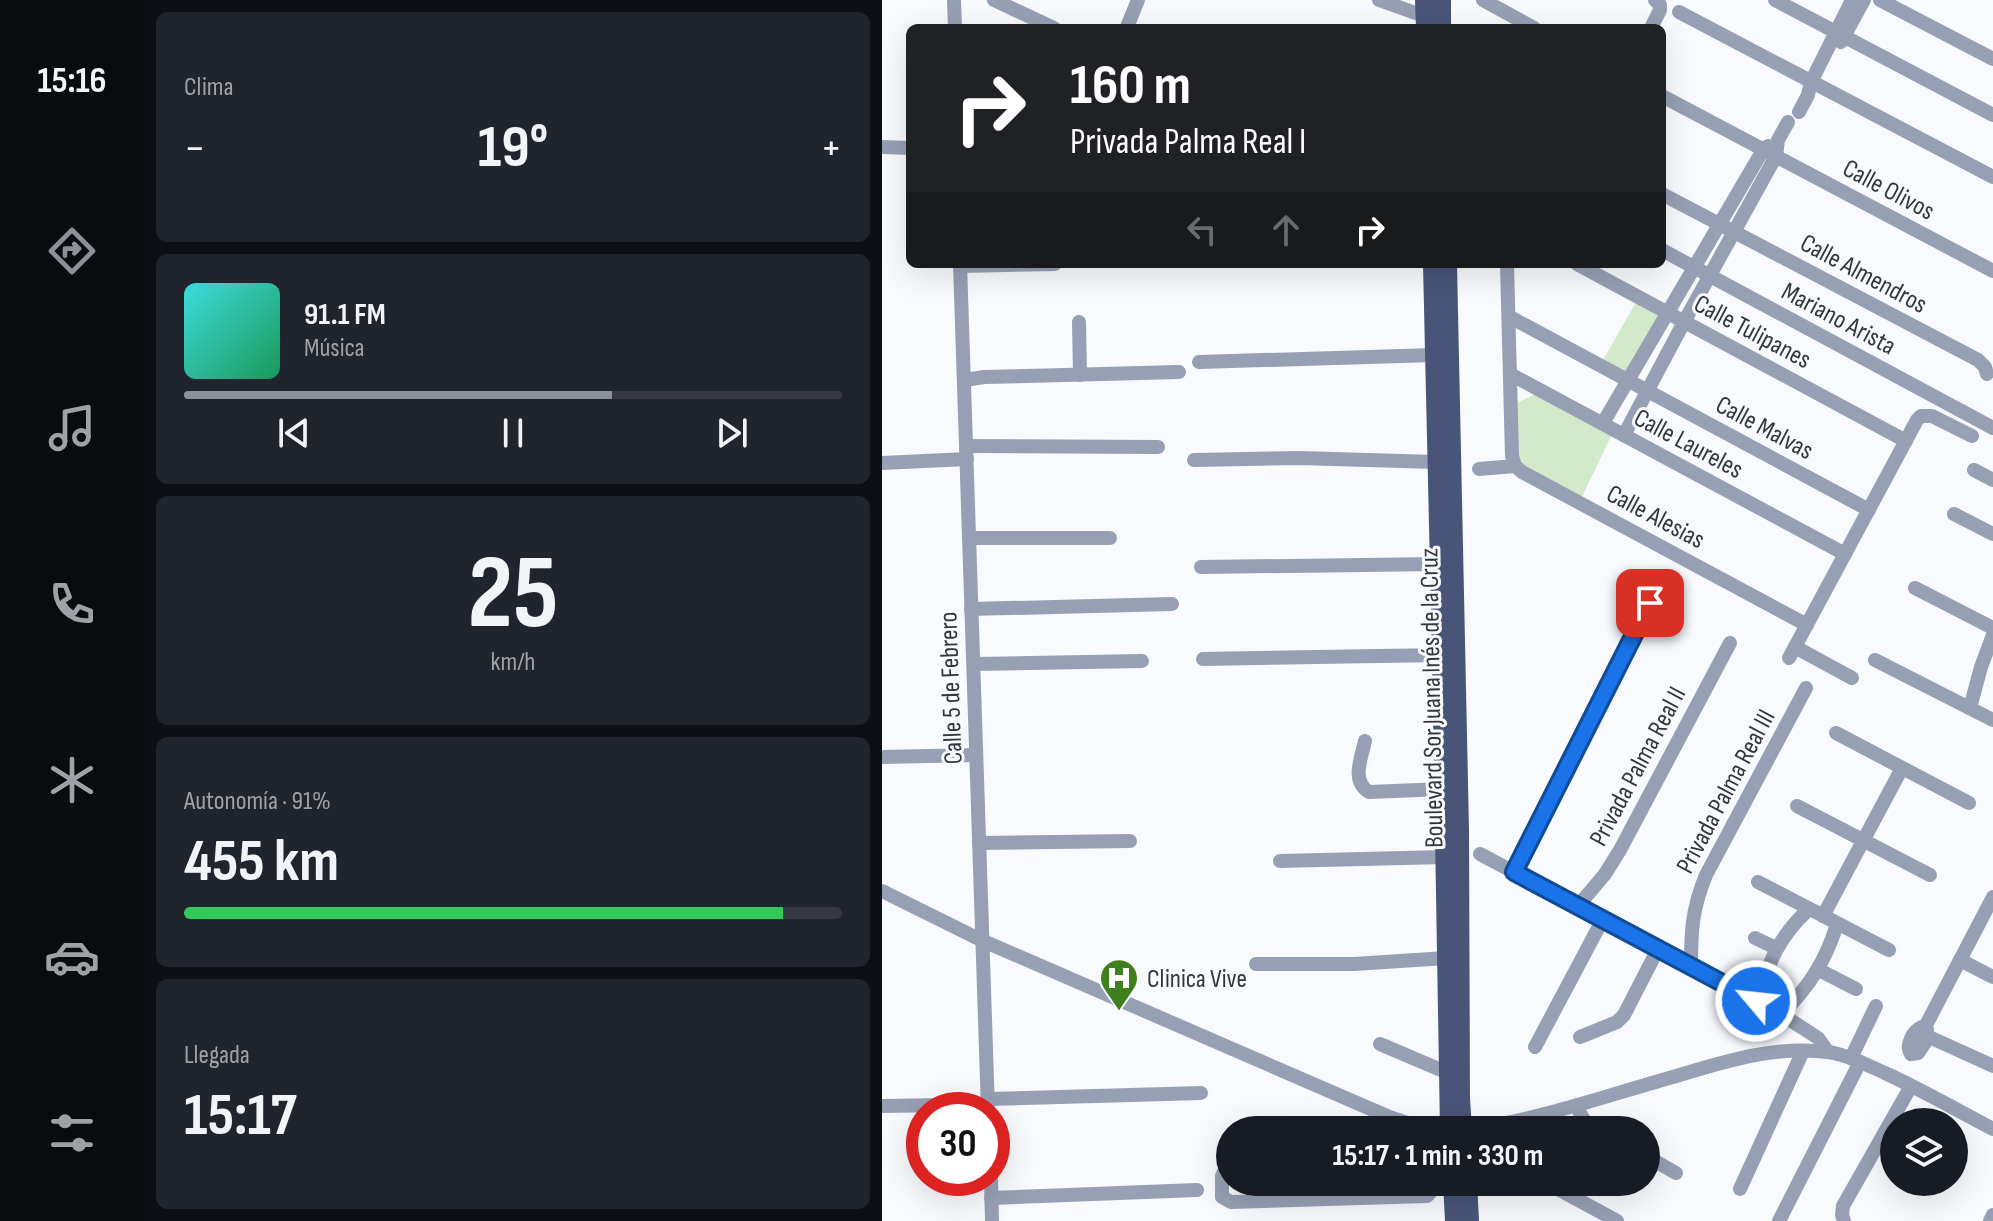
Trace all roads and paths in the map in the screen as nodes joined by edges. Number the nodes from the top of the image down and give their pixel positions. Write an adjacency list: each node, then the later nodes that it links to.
1 (954, 0): 14 (street)
2 (994, 0): 15 (street)
3 (1138, 0): 16 (street)
4 (1379, 0): 13 (street)
5 (1442, 0): 17 (main road)
6 (1483, 0): 18 (street)
7 (1655, 0): 19 (street)
8 (1775, 0): 20 (street)
9 (1852, 0): 20 (street)
10 (1864, 0): 20 (street)
11 (1880, 0): 21 (street)
12 (1679, 12): 22 (street)
13 (1424, 15)
14 (955, 24)
15 (1045, 24)
16 (1128, 24)
17 (1442, 24)
18 (1527, 24)
19 (1653, 24)
20 (1840, 34): 22 (street); 24 (street)
21 (1993, 59)
22 (1812, 87): 27 (street); 28 (street)
23 (1666, 98): 27 (street, Calle Olivos)
24 (1993, 115)
25 (882, 147): 26 (street)
26 (906, 148)
27 (1769, 153): 30 (street); 31 (street); 39 (street, Calle Olivos)
28 (1993, 177)
29 (1666, 196): 30 (street, Calle Almendros)
30 (1719, 225): 31 (street, Calle Almendros); 33 (street)
31 (1734, 232): 40 (street); 47 (street, Calle Almendros)
32 (1666, 252): 33 (street, Mariano Arista)
33 (1694, 267): 40 (street, Mariano Arista); 41 (street)
34 (960, 268): 51 (street, Calle 5 de Febrero)
35 (1432, 268): 45 (main road, Boulevard Sor Juana Inés de la Cruz)
36 (1448, 268): 149 (main road, Boulevard Sor Juana Inés de la Cruz)
37 (1507, 268): 42 (street)
38 (1584, 268): 41 (street, Calle Tulipanes)
39 (1993, 271)
40 (1710, 276): 44 (street); 54 (street, Mariano Arista)
41 (1668, 313): 44 (street, Calle Tulipanes); 52 (street)
42 (1510, 317): 49 (street); 52 (street)
43 (1079, 322): 50 (street)
44 (1684, 322): 52 (street); 57 (street, Calle Tulipanes)
45 (1434, 355): 46 (street); 61 (main road, Boulevard Sor Juana Inés de la Cruz)
46 (1199, 362)
47 (1986, 370)
48 (1179, 372): 50 (street)
49 (1510, 374): 53 (street, Calle Laureles); 63 (street)
50 (1080, 375): 51 (street)
51 (965, 380): 59 (street, Calle 5 de Febrero)
52 (1638, 386): 53 (street); 55 (street); 67 (street, Calle Malvas)
53 (1603, 423): 55 (street, Calle Laureles)
54 (1992, 425)
55 (1624, 435): 72 (street, Calle Laureles)
56 (1972, 436): 57 (street)
57 (1906, 441): 67 (street)
58 (1158, 447): 59 (street)
59 (967, 452): 62 (street); 70 (street, Calle 5 de Febrero)
60 (1194, 460): 61 (street)
61 (1436, 462): 73 (main road, Boulevard Sor Juana Inés de la Cruz)
62 (882, 463)
63 (1515, 466): 64 (street); 79 (street, Calle Alesias)
64 (1479, 469)
65 (1974, 470): 66 (street)
66 (1993, 480)
67 (1869, 510): 72 (street)
68 (1954, 514): 69 (street)
69 (1993, 534)
70 (969, 538): 71 (street); 78 (street, Calle 5 de Febrero)
71 (1110, 538)
72 (1845, 554): 79 (street)
73 (1439, 564): 74 (street); 83 (main road, Boulevard Sor Juana Inés de la Cruz)
74 (1201, 567)
75 (1915, 588): 80 (street)
76 (1650, 603): 106 (street)
77 (1172, 604): 78 (street)
78 (971, 609): 87 (street, Calle 5 de Febrero)
79 (1807, 625): 88 (street)
80 (1993, 628)
81 (1993, 635): 90 (street)
82 (1730, 643): 111 (street, Privada Palma Real II)
83 (1441, 655): 84 (street); 97 (main road, Boulevard Sor Juana Inés de la Cruz)
84 (1203, 659)
85 (1875, 660): 90 (street)
86 (1142, 661): 87 (street)
87 (974, 664): 94 (street, Calle 5 de Febrero)
88 (1852, 678)
89 (1806, 688): 124 (street, Privada Palma Real III)
90 (1970, 708): 91 (street)
91 (1993, 720)
92 (1836, 733): 96 (street)
93 (1365, 741): 97 (street)
94 (976, 755): 95 (street); 102 (street, Calle 5 de Febrero)
95 (882, 757)
96 (1902, 768): 98 (street); 101 (street)
97 (1444, 789): 104 (main road, Boulevard Sor Juana Inés de la Cruz)
98 (1969, 803)
99 (1797, 806): 101 (street)
100 (1130, 841): 102 (street)
101 (1863, 841): 107 (street); 113 (street)
102 (979, 843): 117 (street, Calle 5 de Febrero)
103 (1480, 854): 106 (street)
104 (1445, 857): 105 (street); 121 (main road, Boulevard Sor Juana Inés de la Cruz)
105 (1280, 861)
106 (1514, 872): 111 (street)
107 (1930, 875)
108 (1758, 882): 112 (street)
109 (886, 897): 117 (street)
110 (1993, 897): 122 (street)
111 (1578, 906): 114 (street)
112 (1809, 909): 113 (street); 118 (street)
113 (1823, 916): 115 (street)
114 (1603, 919): 119 (street); 134 (street)
115 (1837, 924): 120 (street); 125 (street)
116 (1755, 938): 118 (street)
117 (981, 940): 141 (street, Calle 5 de Febrero); 147 (street)
118 (1776, 948): 128 (street)
119 (1658, 949): 124 (street); 132 (street)
120 (1889, 950)
121 (1446, 958): 123 (street); 139 (main road, Boulevard Sor Juana Inés de la Cruz)
122 (1960, 960): 126 (street); 131 (street)
123 (1256, 964)
124 (1691, 967): 128 (street)
125 (1819, 970): 127 (street); 130 (street)
126 (1993, 977)
127 (1856, 989)
128 (1756, 1001): 130 (street)
129 (1876, 1006): 137 (street)
130 (1781, 1014): 136 (street)
131 (1926, 1032): 138 (street); 140 (street)
132 (1580, 1037)
133 (1380, 1044): 139 (street)
134 (1535, 1047)
135 (1803, 1051): 136 (street); 144 (street); 155 (street)
136 (1828, 1052): 137 (street)
137 (1856, 1060): 140 (street); 168 (street)
138 (1993, 1066)
139 (1448, 1073): 148 (main road, Boulevard Sor Juana Inés de la Cruz)
140 (1904, 1082): 152 (street); 169 (street)
141 (987, 1092)
142 (1201, 1093): 143 (street)
143 (1010, 1103)
144 (1577, 1105): 150 (street); 151 (street)
145 (882, 1106): 146 (street)
146 (906, 1106)
147 (1387, 1116)
148 (1449, 1116)
149 (1463, 1116)
150 (1541, 1116)
151 (1580, 1116)
152 (1993, 1129)
153 (1660, 1164): 154 (street)
154 (1676, 1173)
155 (1740, 1189)
156 (1197, 1190): 162 (street)
157 (1222, 1196): 158 (street)
158 (1427, 1196)
159 (1453, 1196): 165 (main road)
160 (1469, 1196): 166 (main road)
161 (1571, 1196): 167 (street)
162 (991, 1198): 164 (street)
163 (1993, 1215): 170 (street)
164 (992, 1221)
165 (1454, 1221)
166 (1470, 1221)
167 (1617, 1221)
168 (1779, 1221)
169 (1844, 1221)
170 (1990, 1221)

